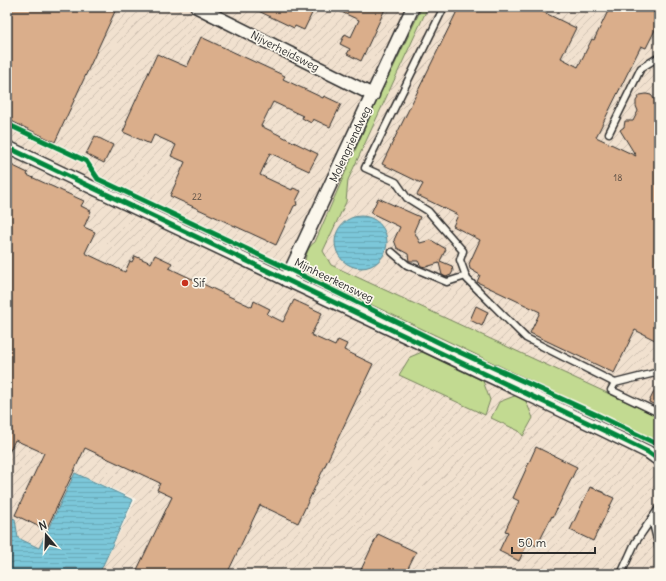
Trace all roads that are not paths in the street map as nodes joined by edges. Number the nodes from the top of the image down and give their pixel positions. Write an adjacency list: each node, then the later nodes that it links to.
1 (197, 7): 5 (street, Nijverheidsweg)
2 (413, 7): 5 (street, Molengriendweg)
3 (444, 7): 9 (lane)
4 (659, 57): 6 (lane)
5 (373, 95): 10 (street, Molengriendweg)
6 (609, 133)
7 (7, 147): 10 (street, Mijnheerkensweg)
8 (392, 252): 9 (lane)
9 (466, 276): 12 (lane)
10 (286, 280): 14 (street, Mijnheerkensweg)
11 (659, 372): 12 (lane)
12 (615, 383): 13 (lane)
13 (659, 413)
14 (659, 460)
15 (659, 508): 16 (lane)
16 (652, 518): 17 (lane); 18 (lane)
17 (659, 548)
18 (621, 574)

